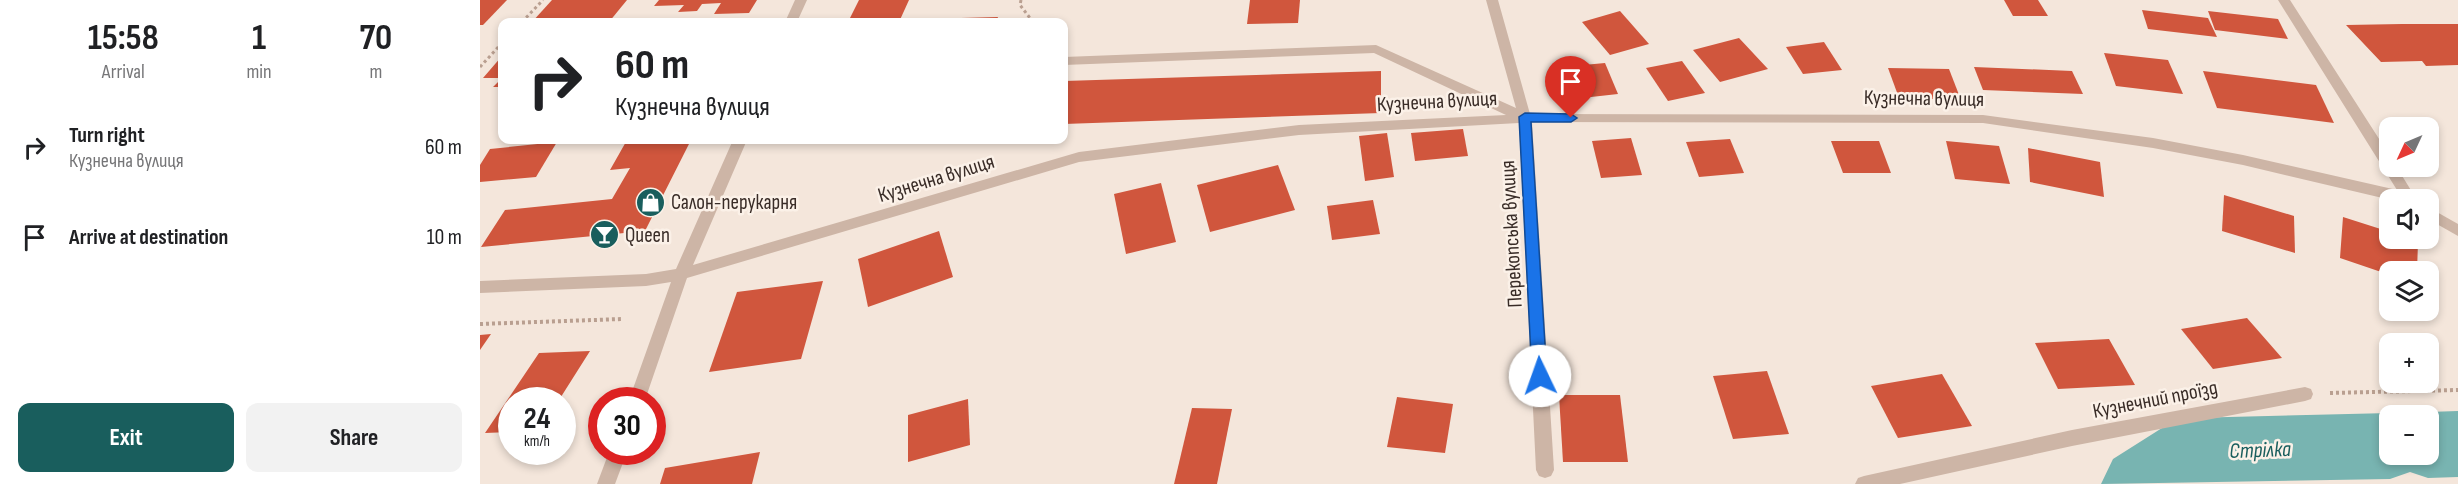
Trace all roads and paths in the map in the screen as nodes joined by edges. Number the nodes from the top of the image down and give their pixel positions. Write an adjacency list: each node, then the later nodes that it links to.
1 (543, 0): 6 (path)
2 (801, 0): 7 (street)
3 (1021, 0): 8 (path)
4 (1492, 0): 12 (street, Перекопська вулиця)
5 (2284, 0): 14 (street)
6 (526, 18)
7 (793, 18)
8 (1030, 18)
9 (498, 47): 11 (path)
10 (1068, 61): 12 (street)
11 (480, 67)
12 (1525, 117): 15 (street, Кузнечна вулиця); 18 (street, Кузнечна вулиця); 26 (street, Перекопська вулиця)
13 (738, 144): 18 (street)
14 (2403, 189)
15 (2379, 192)
16 (2439, 219): 17 (street)
17 (2458, 231)
18 (681, 274): 19 (street, Кузнечна вулиця); 22 (street)
19 (480, 286)
20 (622, 319): 21 (path)
21 (480, 324)
22 (642, 387)
23 (2458, 390): 24 (path)
24 (2305, 394): 28 (street, Кузнечний проїзд)
25 (613, 465): 27 (street)
26 (1545, 471)
27 (606, 484)
28 (1864, 484)

